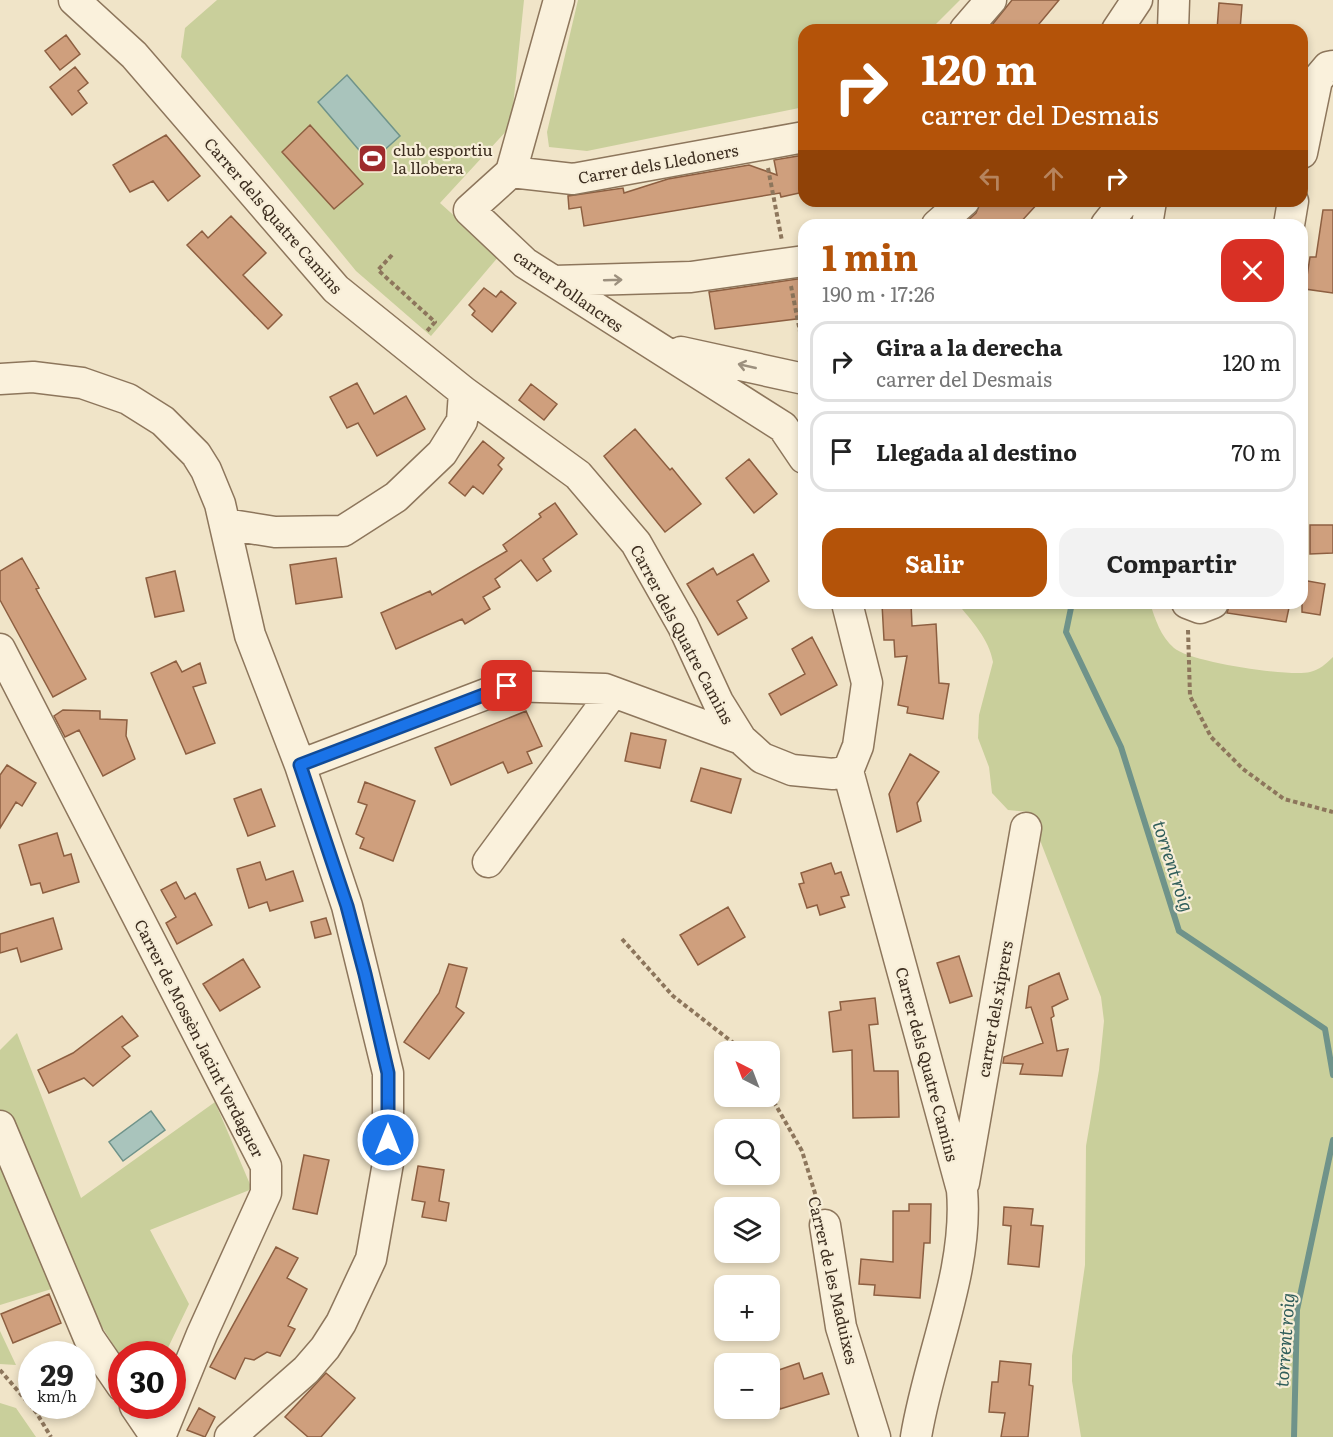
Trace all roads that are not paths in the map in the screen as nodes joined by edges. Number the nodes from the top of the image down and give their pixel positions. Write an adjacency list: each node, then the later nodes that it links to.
1 (74, 0): 22 (street, Carrer dels Quatre Camins)
2 (559, 0): 12 (street)
3 (991, 0): 6 (street)
4 (1137, 0): 7 (street)
5 (1174, 0): 8 (street)
6 (970, 24)
7 (1122, 24)
8 (1173, 24)
9 (1333, 66): 10 (street)
10 (1308, 124)
11 (798, 138): 12 (street, Carrer dels Lledoners)
12 (511, 172): 18 (street, carrer Pollancres)
13 (957, 207): 15 (street)
14 (1120, 207): 16 (street)
15 (944, 219)
16 (1111, 219)
17 (798, 262): 18 (street, one-way to 17)
18 (554, 281): 19 (street, carrer Pollancres)
19 (651, 345): 20 (street, one-way to 19); 23 (street, carrer Pollancres)
20 (798, 378)
21 (0, 379): 26 (street)
22 (465, 392): 26 (street); 29 (street, Carrer dels Quatre Camins)
23 (752, 405): 24 (street); 25 (street, carrer Pollancres)
24 (798, 420)
25 (798, 449)
26 (225, 524): 33 (street)
27 (848, 609): 34 (street)
28 (0, 649): 42 (street, Carrer de Mossèn Jacint Verdaguer)
29 (703, 669): 31 (street, Carrer dels Quatre Camins); 32 (street, Carrer dels Quatre Camins)
30 (613, 692): 31 (street); 33 (street); 36 (street)
31 (664, 710): 32 (street)
32 (741, 739): 34 (street, Carrer dels Quatre Camins)
33 (300, 765): 43 (street)
34 (848, 771): 38 (street, Carrer dels Quatre Camins)
35 (1026, 828): 38 (street, carrer dels xiprers)
36 (488, 862)
37 (0, 1126): 40 (street)
38 (963, 1190): 45 (street, Carrer dels Quatre Camins)
39 (825, 1225): 44 (street, Carrer de les Maduixes)
40 (108, 1366)
41 (145, 1419): 42 (street)
42 (158, 1437)
43 (230, 1437)
44 (875, 1437)
45 (915, 1437)

